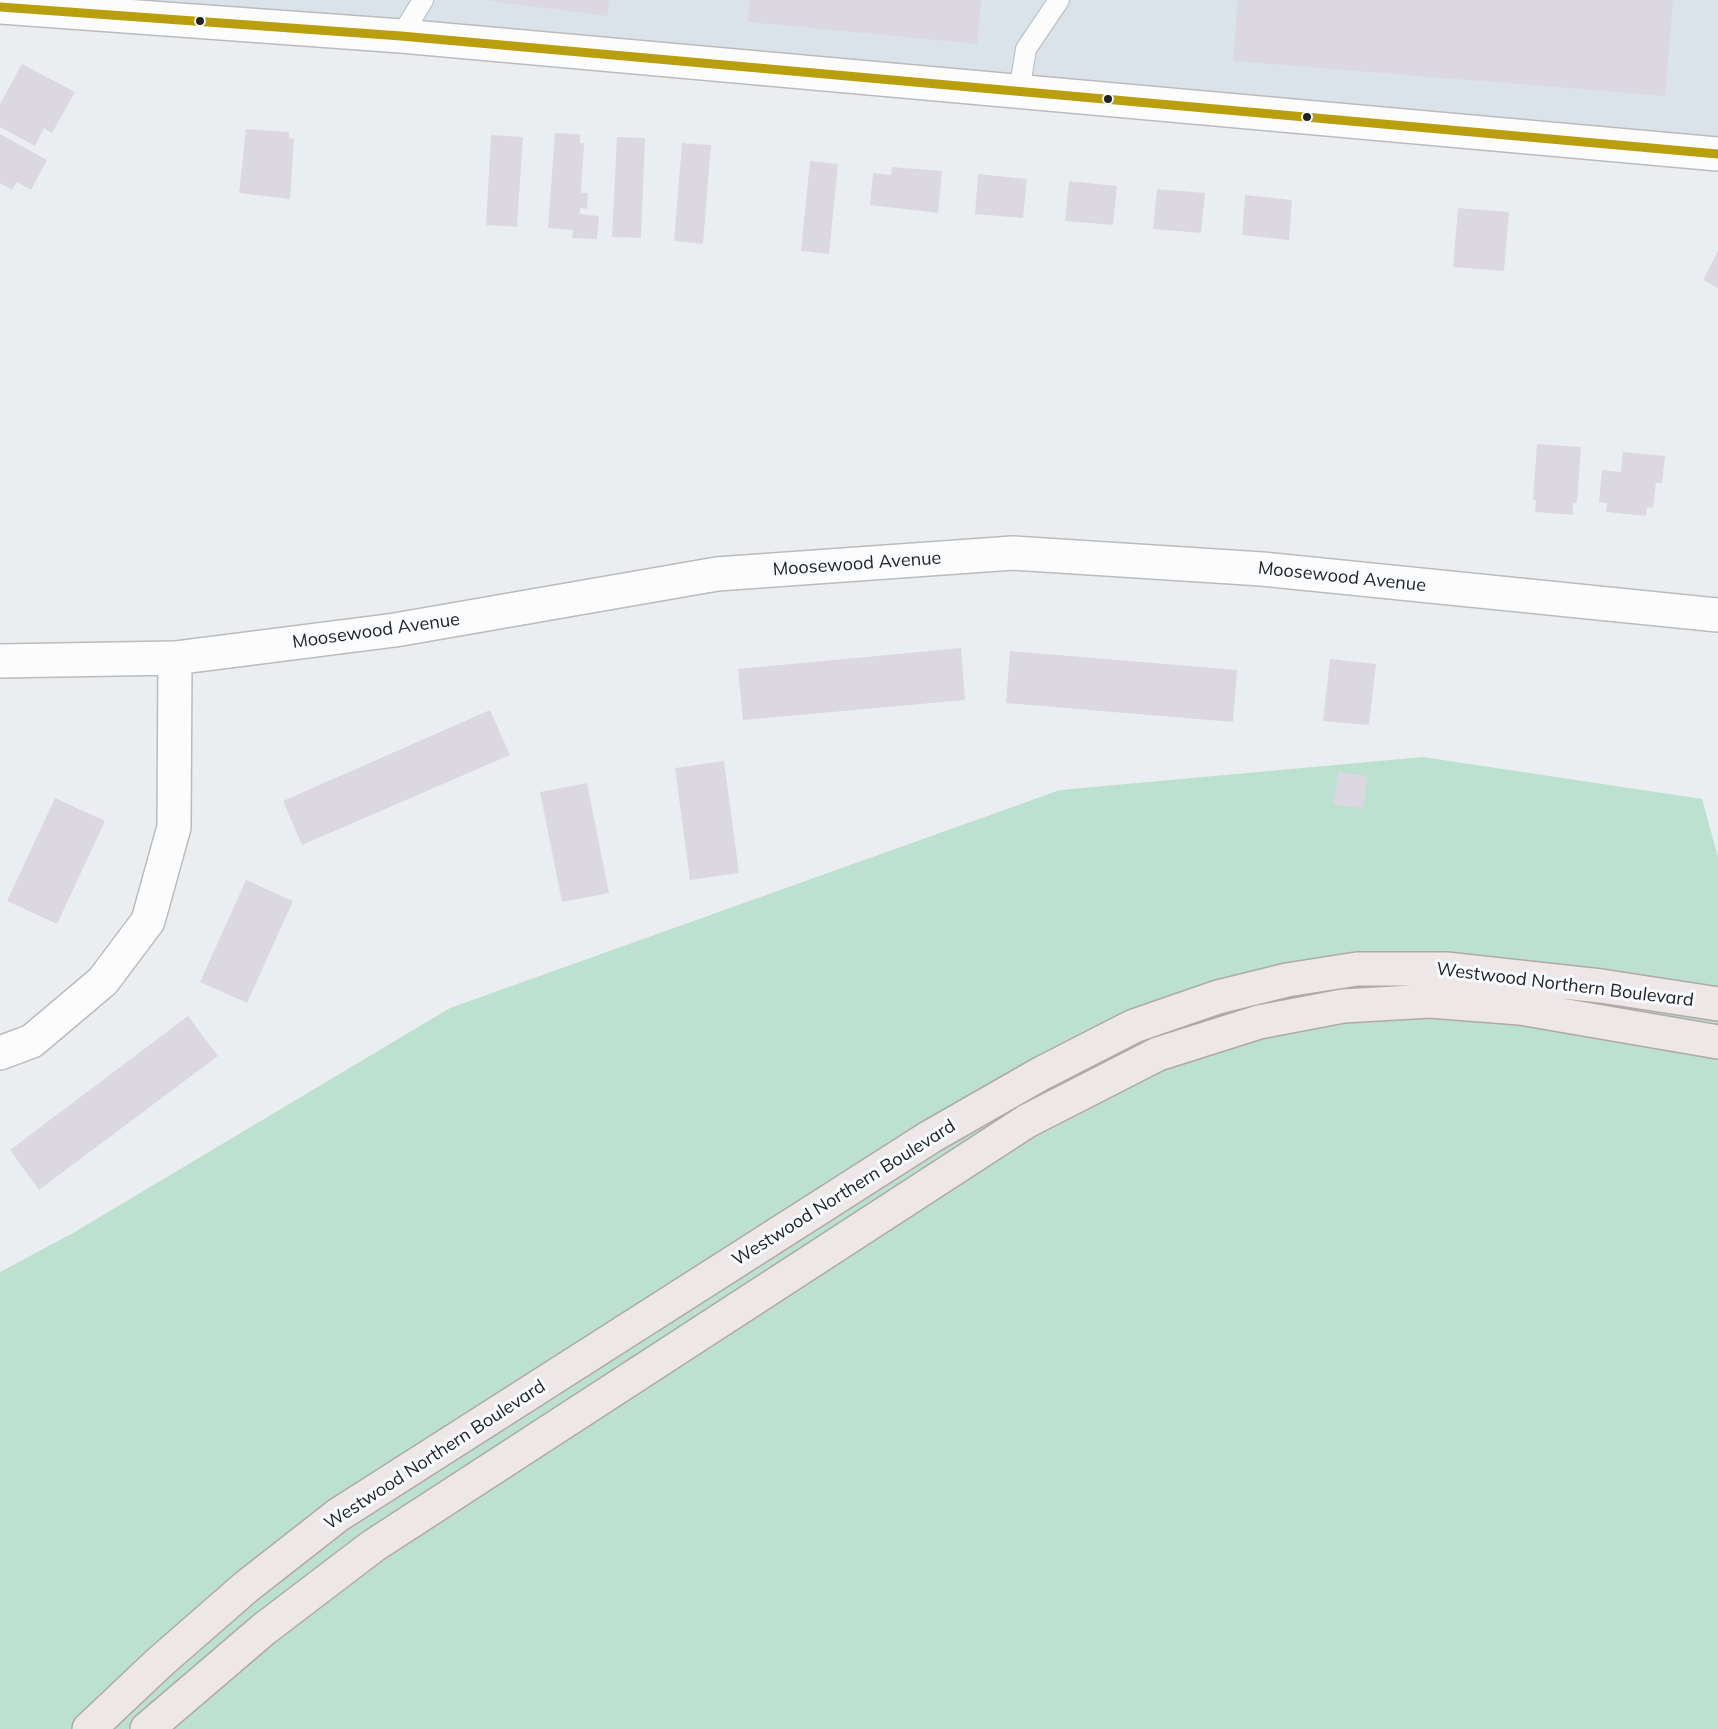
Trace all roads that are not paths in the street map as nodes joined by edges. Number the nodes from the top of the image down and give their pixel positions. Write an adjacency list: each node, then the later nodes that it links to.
1 (423, 0): 4 (lane)
2 (1059, 0): 5 (lane)
3 (0, 7): 4 (street)
4 (401, 36): 5 (street)
5 (1019, 92): 6 (street)
6 (1718, 154)
7 (1718, 615): 8 (street, Moosewood Avenue)
8 (175, 658): 9 (street, Moosewood Avenue); 12 (street)
9 (0, 661)
10 (1718, 1004): 13 (main road, Westwood Northern Boulevard)
11 (1718, 1042): 14 (main road, Westwood Northern Boulevard)
12 (0, 1053)
13 (89, 1729)
14 (147, 1729)

